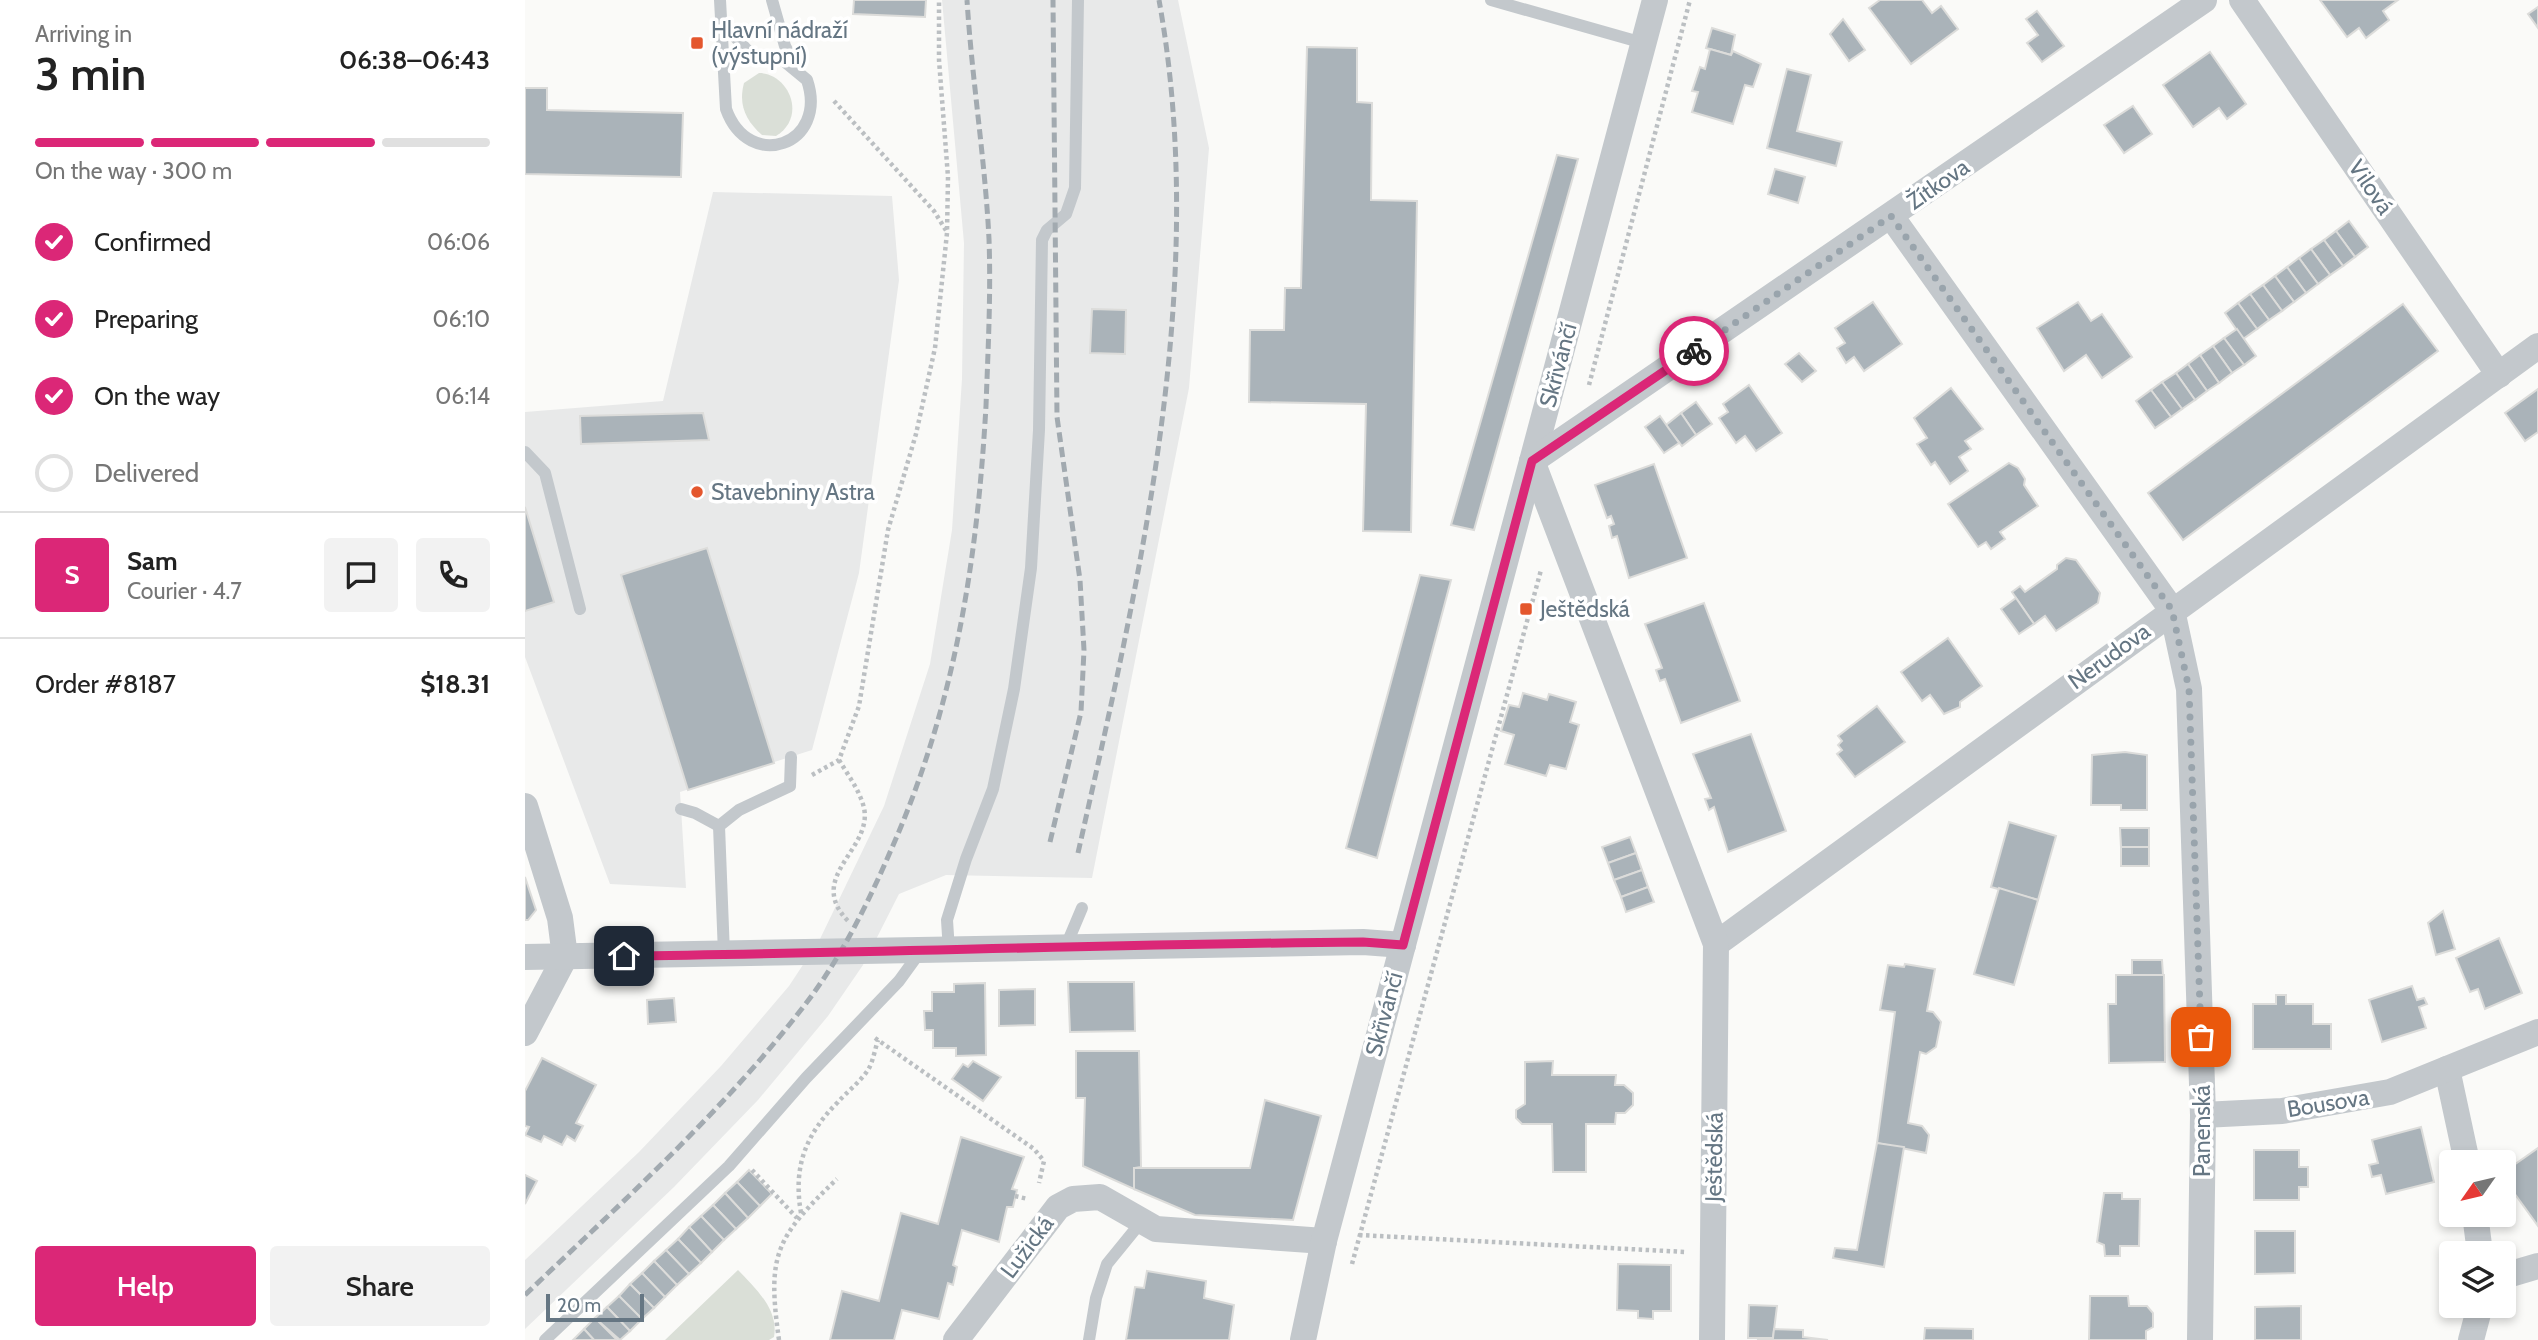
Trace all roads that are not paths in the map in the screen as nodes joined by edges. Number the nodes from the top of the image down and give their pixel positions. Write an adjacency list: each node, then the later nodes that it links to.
1 (720, 0): 8 (lane)
2 (772, 0): 10 (lane)
3 (1078, 0): 27 (lane)
4 (1491, 0): 9 (lane)
5 (1655, 0): 9 (street, Skřivánčí)
6 (2204, 0): 11 (street, Žítkova)
7 (2242, 0): 13 (street, Vilová)
8 (722, 23): 10 (lane); 10 (lane)
9 (1643, 43): 15 (street, Skřivánčí)
10 (797, 69)
11 (1891, 216): 15 (street, Žítkova); 17 (street, Panenská)
12 (2538, 346): 13 (street, Nerudova)
13 (2499, 375): 17 (street, Nerudova)
14 (525, 452): 16 (lane)
15 (1532, 461): 23 (street, Ještědská); 24 (street, Skřivánčí)
16 (580, 609)
17 (2172, 610): 23 (street, Nerudova); 34 (street, Panenská)
18 (791, 757): 21 (lane)
19 (525, 806): 30 (street)
20 (681, 809): 21 (lane)
21 (719, 826): 28 (lane)
22 (1082, 908): 25 (lane)
23 (1716, 944): 45 (street, Ještědská)
24 (1403, 945): 25 (street); 37 (street, Skřivánčí)
25 (1066, 946): 27 (street)
26 (920, 951): 27 (street); 28 (street); 41 (lane)
27 (949, 951)
28 (724, 954): 30 (street)
29 (525, 957): 30 (street)
30 (565, 957): 32 (street)
31 (2538, 1032): 33 (street, Bousova)
32 (525, 1033)
33 (2447, 1069): 34 (street, Bousova); 35 (street)
34 (2203, 1115): 46 (street, Panenská)
35 (2464, 1150)
36 (1142, 1221): 37 (street, Lužická); 42 (street, Lužická); 43 (lane)
37 (1324, 1241): 44 (street, Skřivánčí)
38 (2538, 1266): 39 (street)
39 (2516, 1272)
40 (2477, 1318): 47 (street)
41 (545, 1340)
42 (956, 1340)
43 (1089, 1340)
44 (1303, 1340)
45 (1712, 1340)
46 (2200, 1340)
47 (2471, 1340)

